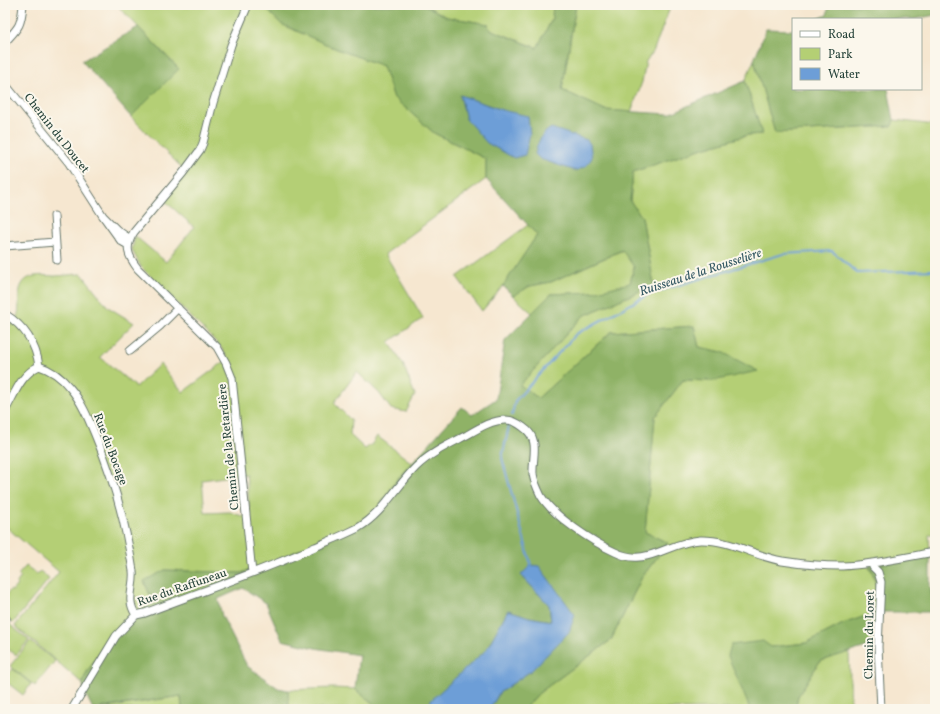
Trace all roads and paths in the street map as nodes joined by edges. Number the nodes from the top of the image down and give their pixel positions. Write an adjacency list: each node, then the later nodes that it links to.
1 (23, 5): 3 (street)
2 (248, 5): 7 (street)
3 (5, 42)
4 (5, 84): 7 (street, Chemin du Doucet)
5 (54, 216): 6 (street)
6 (56, 242): 8 (street); 9 (street)
7 (129, 242): 10 (street, Chemin de la Retardière)
8 (5, 246)
9 (57, 260)
10 (178, 308): 12 (street); 17 (street, Chemin de la Retardière)
11 (5, 314): 13 (street)
12 (130, 351)
13 (39, 366): 14 (street); 18 (street, Rue du Bocage)
14 (5, 410)
15 (935, 552): 16 (street)
16 (872, 563): 17 (street, Rue du Raffuneau); 20 (street, Chemin du Loret)
17 (252, 573): 18 (street, Rue du Raffuneau)
18 (136, 615): 19 (street, Rue du Raffuneau)
19 (72, 709)
20 (881, 709)

